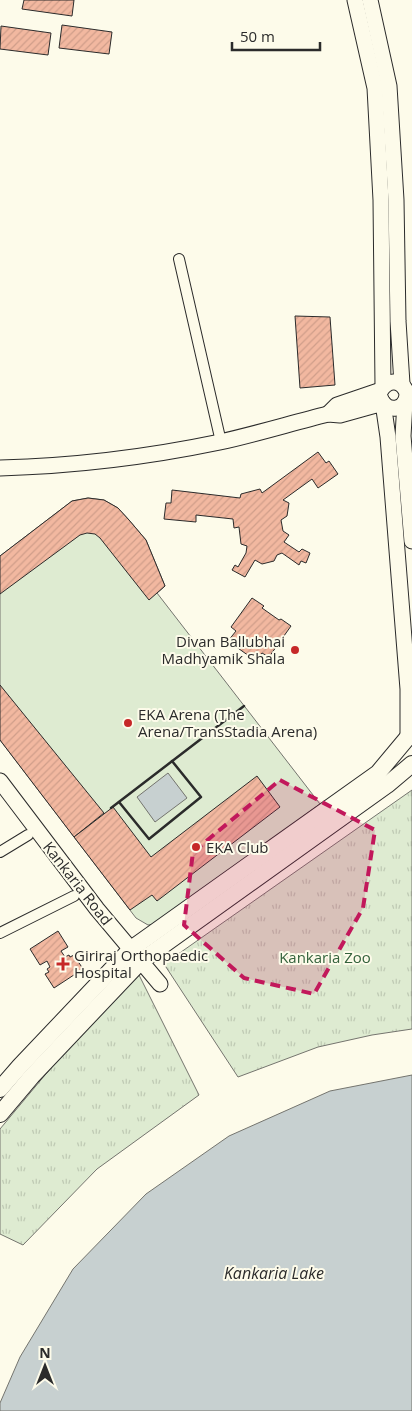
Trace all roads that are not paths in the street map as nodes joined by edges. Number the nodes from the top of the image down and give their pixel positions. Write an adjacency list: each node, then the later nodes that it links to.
1 (355, 0): 3 (main road)
2 (370, 0): 3 (main road)
3 (384, 114): 5 (main road); 6 (main road)
4 (179, 258): 7 (street)
5 (406, 392): 6 (main road); 6 (main road); 9 (main road)
6 (382, 393): 7 (main road); 10 (main road)
7 (221, 442): 8 (main road)
8 (0, 468)
9 (412, 541)
10 (411, 738): 18 (main road)
11 (412, 764): 18 (main road)
12 (0, 780): 18 (main road, Kankaria Road)
13 (0, 798): 14 (main road)
14 (28, 835): 15 (street); 16 (main road)
15 (0, 852)
16 (74, 896): 17 (street); 18 (main road)
17 (0, 933)
18 (133, 958): 19 (main road, Kankaria Road); 20 (main road); 21 (main road)
19 (160, 984)
20 (0, 1089)
21 (0, 1114)

